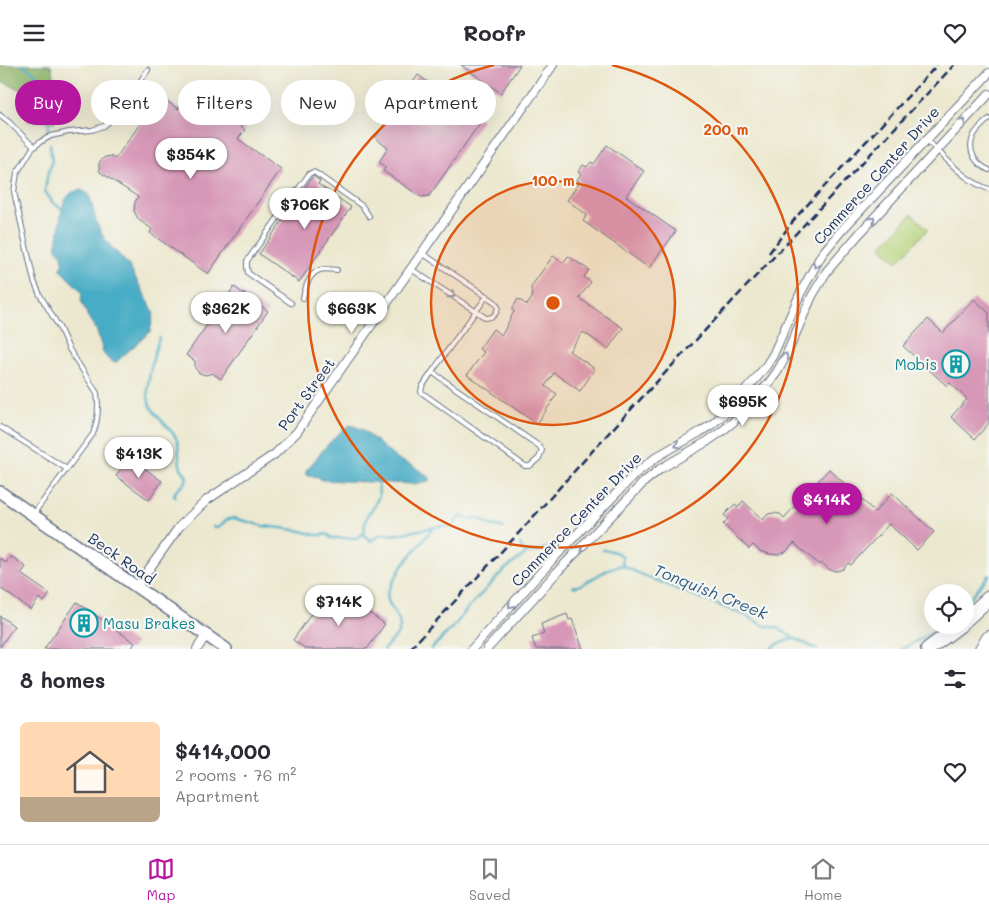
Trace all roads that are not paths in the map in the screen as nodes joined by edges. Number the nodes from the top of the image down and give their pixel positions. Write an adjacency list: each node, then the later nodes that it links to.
1 (554, 65): 13 (street, Port Street)
2 (148, 70): 8 (lane)
3 (989, 73): 7 (street, Commerce Center Drive)
4 (989, 93): 9 (street, Commerce Center Drive, one-way to 4)
5 (0, 115): 8 (lane)
6 (989, 119): 10 (lane)
7 (927, 140): 9 (lane); 25 (street, Commerce Center Drive, one-way to 25)
8 (34, 147): 22 (lane)
9 (938, 150): 11 (lane); 26 (street, Commerce Center Drive, one-way to 9)
10 (989, 170)
11 (989, 189)
12 (369, 216): 18 (lane)
13 (422, 253): 14 (street, Port Street); 16 (lane)
14 (411, 269): 19 (lane, one-way to 19); 27 (street, Port Street)
15 (337, 270): 17 (lane)
16 (487, 297): 19 (lane); 19 (lane)
17 (303, 298)
18 (291, 303)
19 (476, 311): 20 (lane)
20 (432, 372): 20 (lane)
21 (0, 427): 22 (lane)
22 (67, 469): 24 (lane)
23 (0, 491): 24 (main road, Beck Road)
24 (33, 514): 27 (main road, Beck Road)
25 (550, 561): 26 (street); 35 (street, Commerce Center Drive, one-way to 35)
26 (559, 570): 36 (street, Commerce Center Drive)
27 (137, 586): 31 (main road, Beck Road)
28 (989, 598): 29 (highway)
29 (974, 612)
30 (948, 634): 37 (highway)
31 (206, 635): 33 (street); 34 (main road, Beck Road)
32 (989, 638): 38 (highway)
33 (196, 649)
34 (226, 649)
35 (472, 649)
36 (488, 649)
37 (928, 649)
38 (982, 649)

